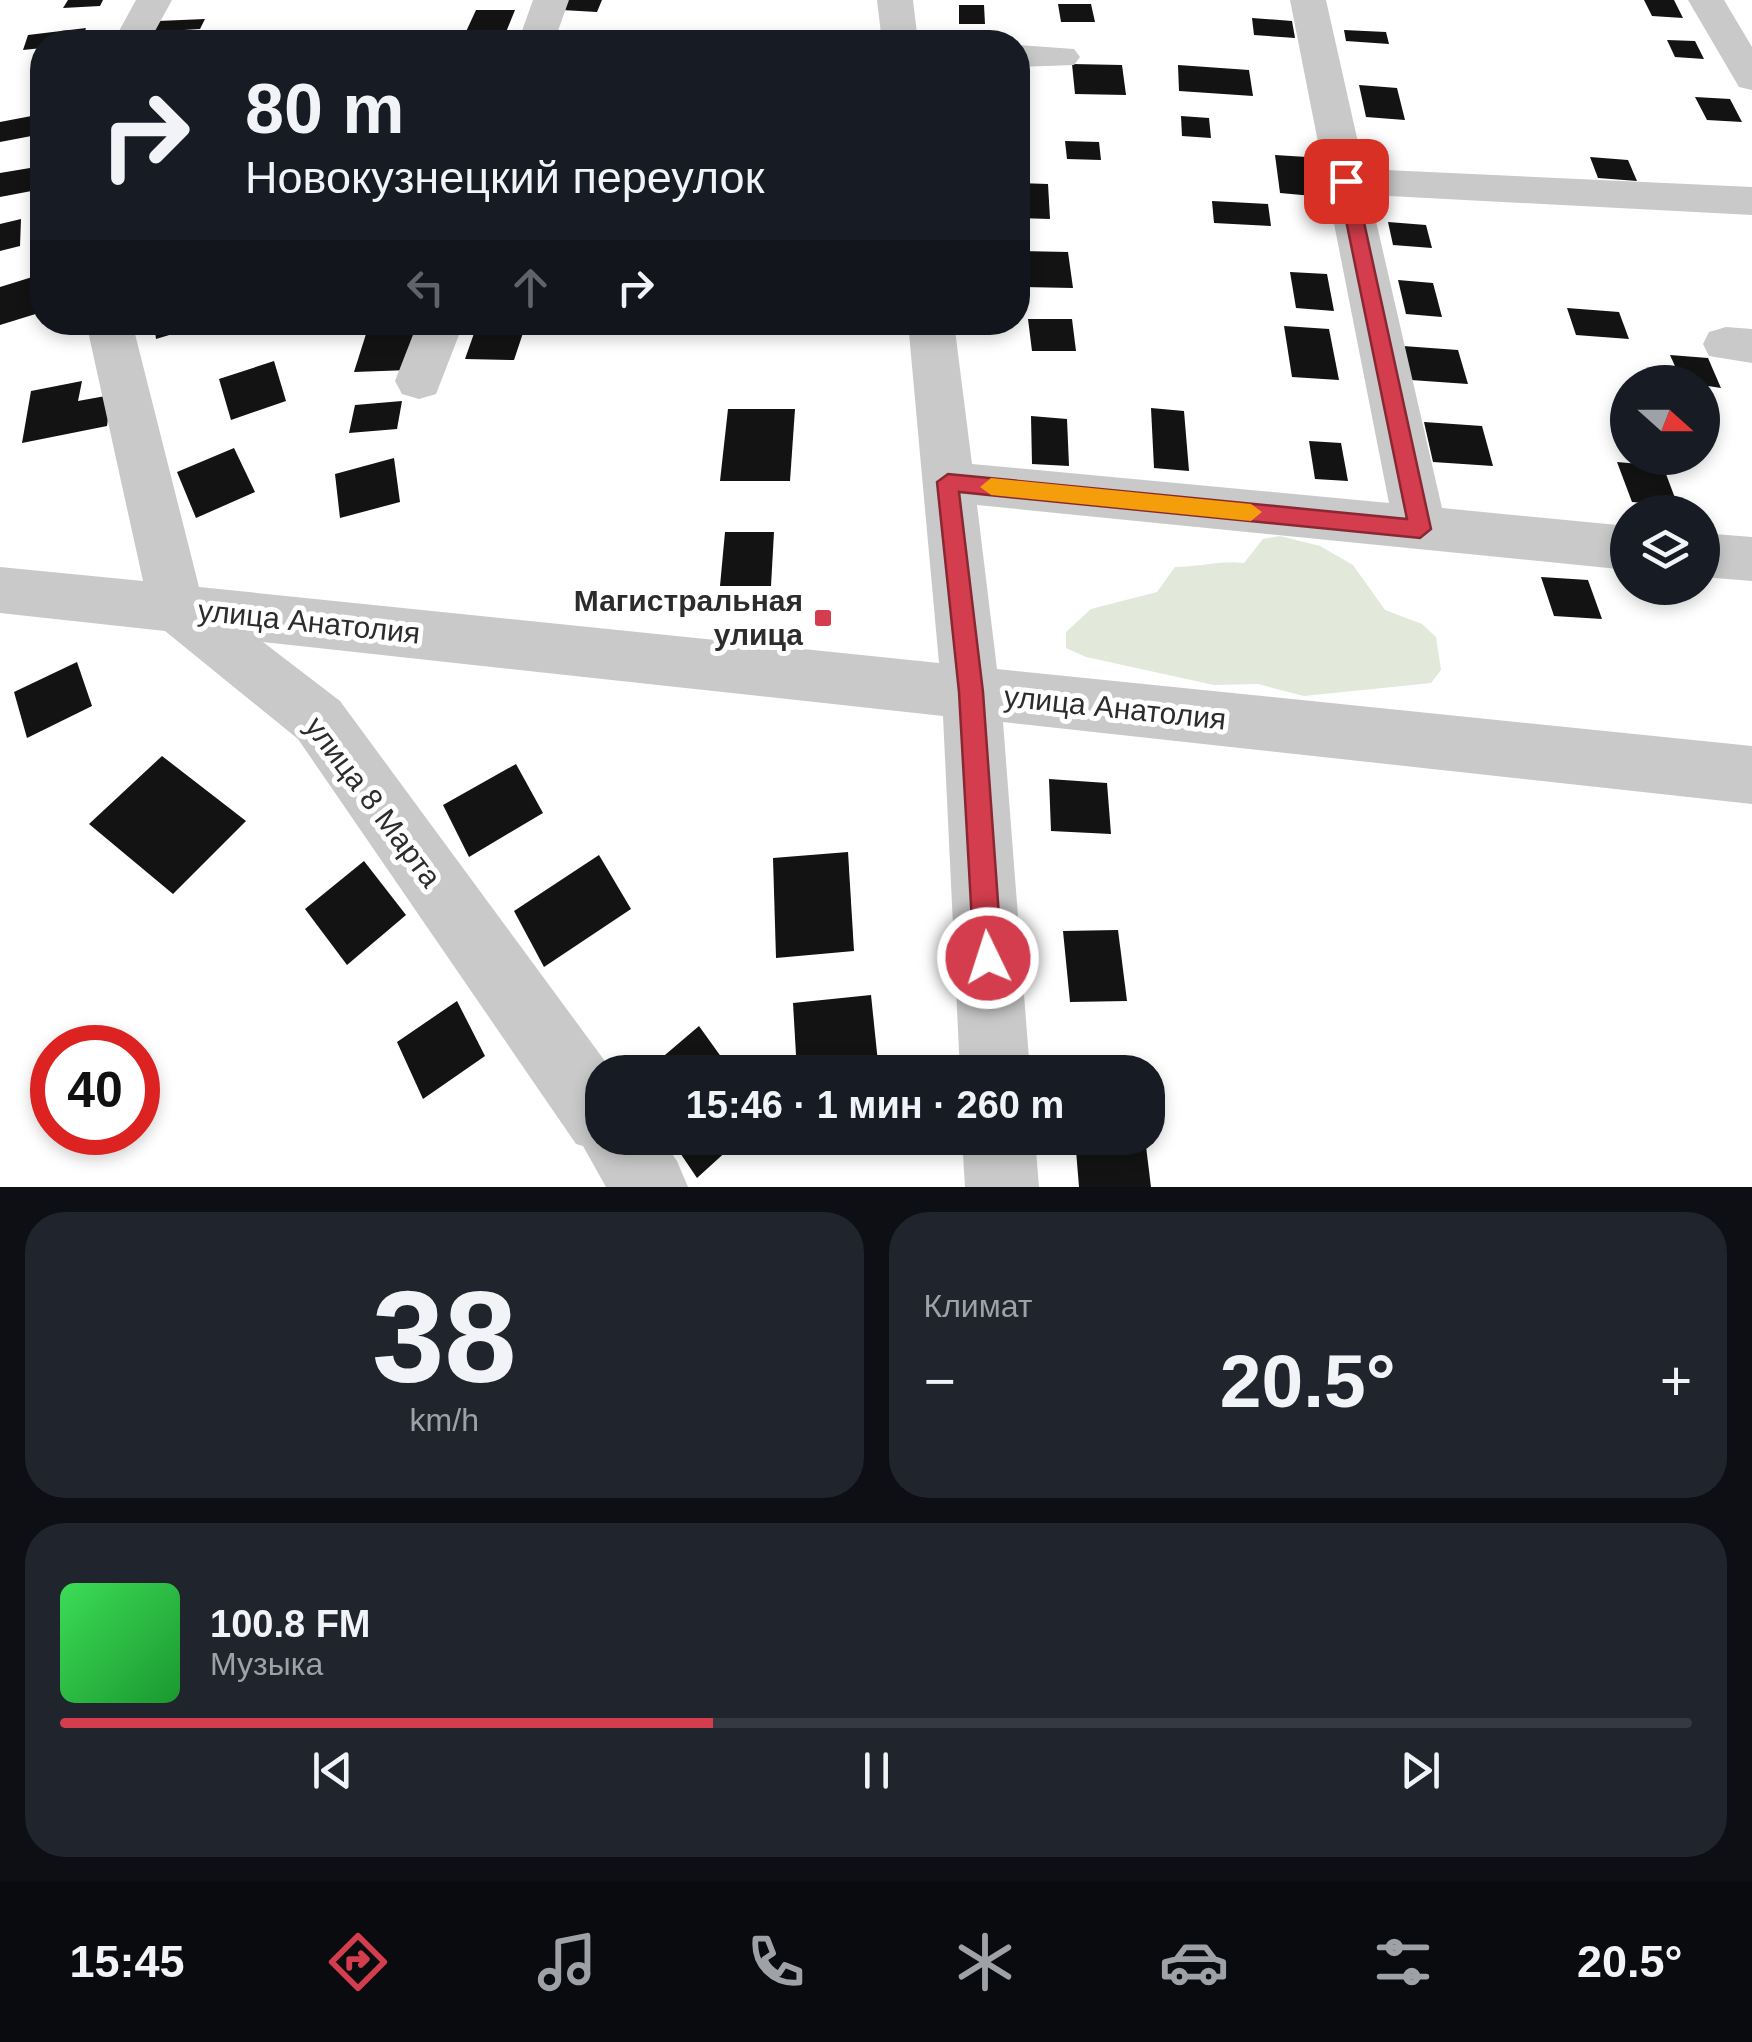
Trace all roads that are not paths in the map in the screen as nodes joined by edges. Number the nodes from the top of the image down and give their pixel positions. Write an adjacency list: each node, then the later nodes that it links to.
1 (154, 0): 6 (street)
2 (551, 0): 7 (street)
3 (895, 0): 8 (street)
4 (1308, 0): 12 (street)
5 (1706, 0): 11 (street)
6 (138, 30)
7 (540, 30)
8 (899, 30)
9 (1030, 56): 10 (street)
10 (1061, 57)
11 (1752, 79)
12 (1346, 181): 13 (street); 19 (street)
13 (1752, 201)
14 (112, 335): 24 (street)
15 (436, 335): 17 (street)
16 (931, 335): 18 (street)
17 (419, 380)
18 (948, 482): 19 (street); 25 (street)
19 (1420, 529): 20 (street)
20 (1610, 546)
21 (1720, 557): 22 (street)
22 (1752, 560)
23 (0, 590): 24 (street, улица Анатолия)
24 (178, 608): 25 (street, улица Анатолия); 28 (street, улица 8 Марта)
25 (971, 692): 26 (street, улица Анатолия); 27 (street)
26 (1752, 774)
27 (994, 1055)
28 (585, 1094)
29 (628, 1155): 31 (street)
30 (1000, 1155): 32 (street)
31 (652, 1187)
32 (1002, 1187)

